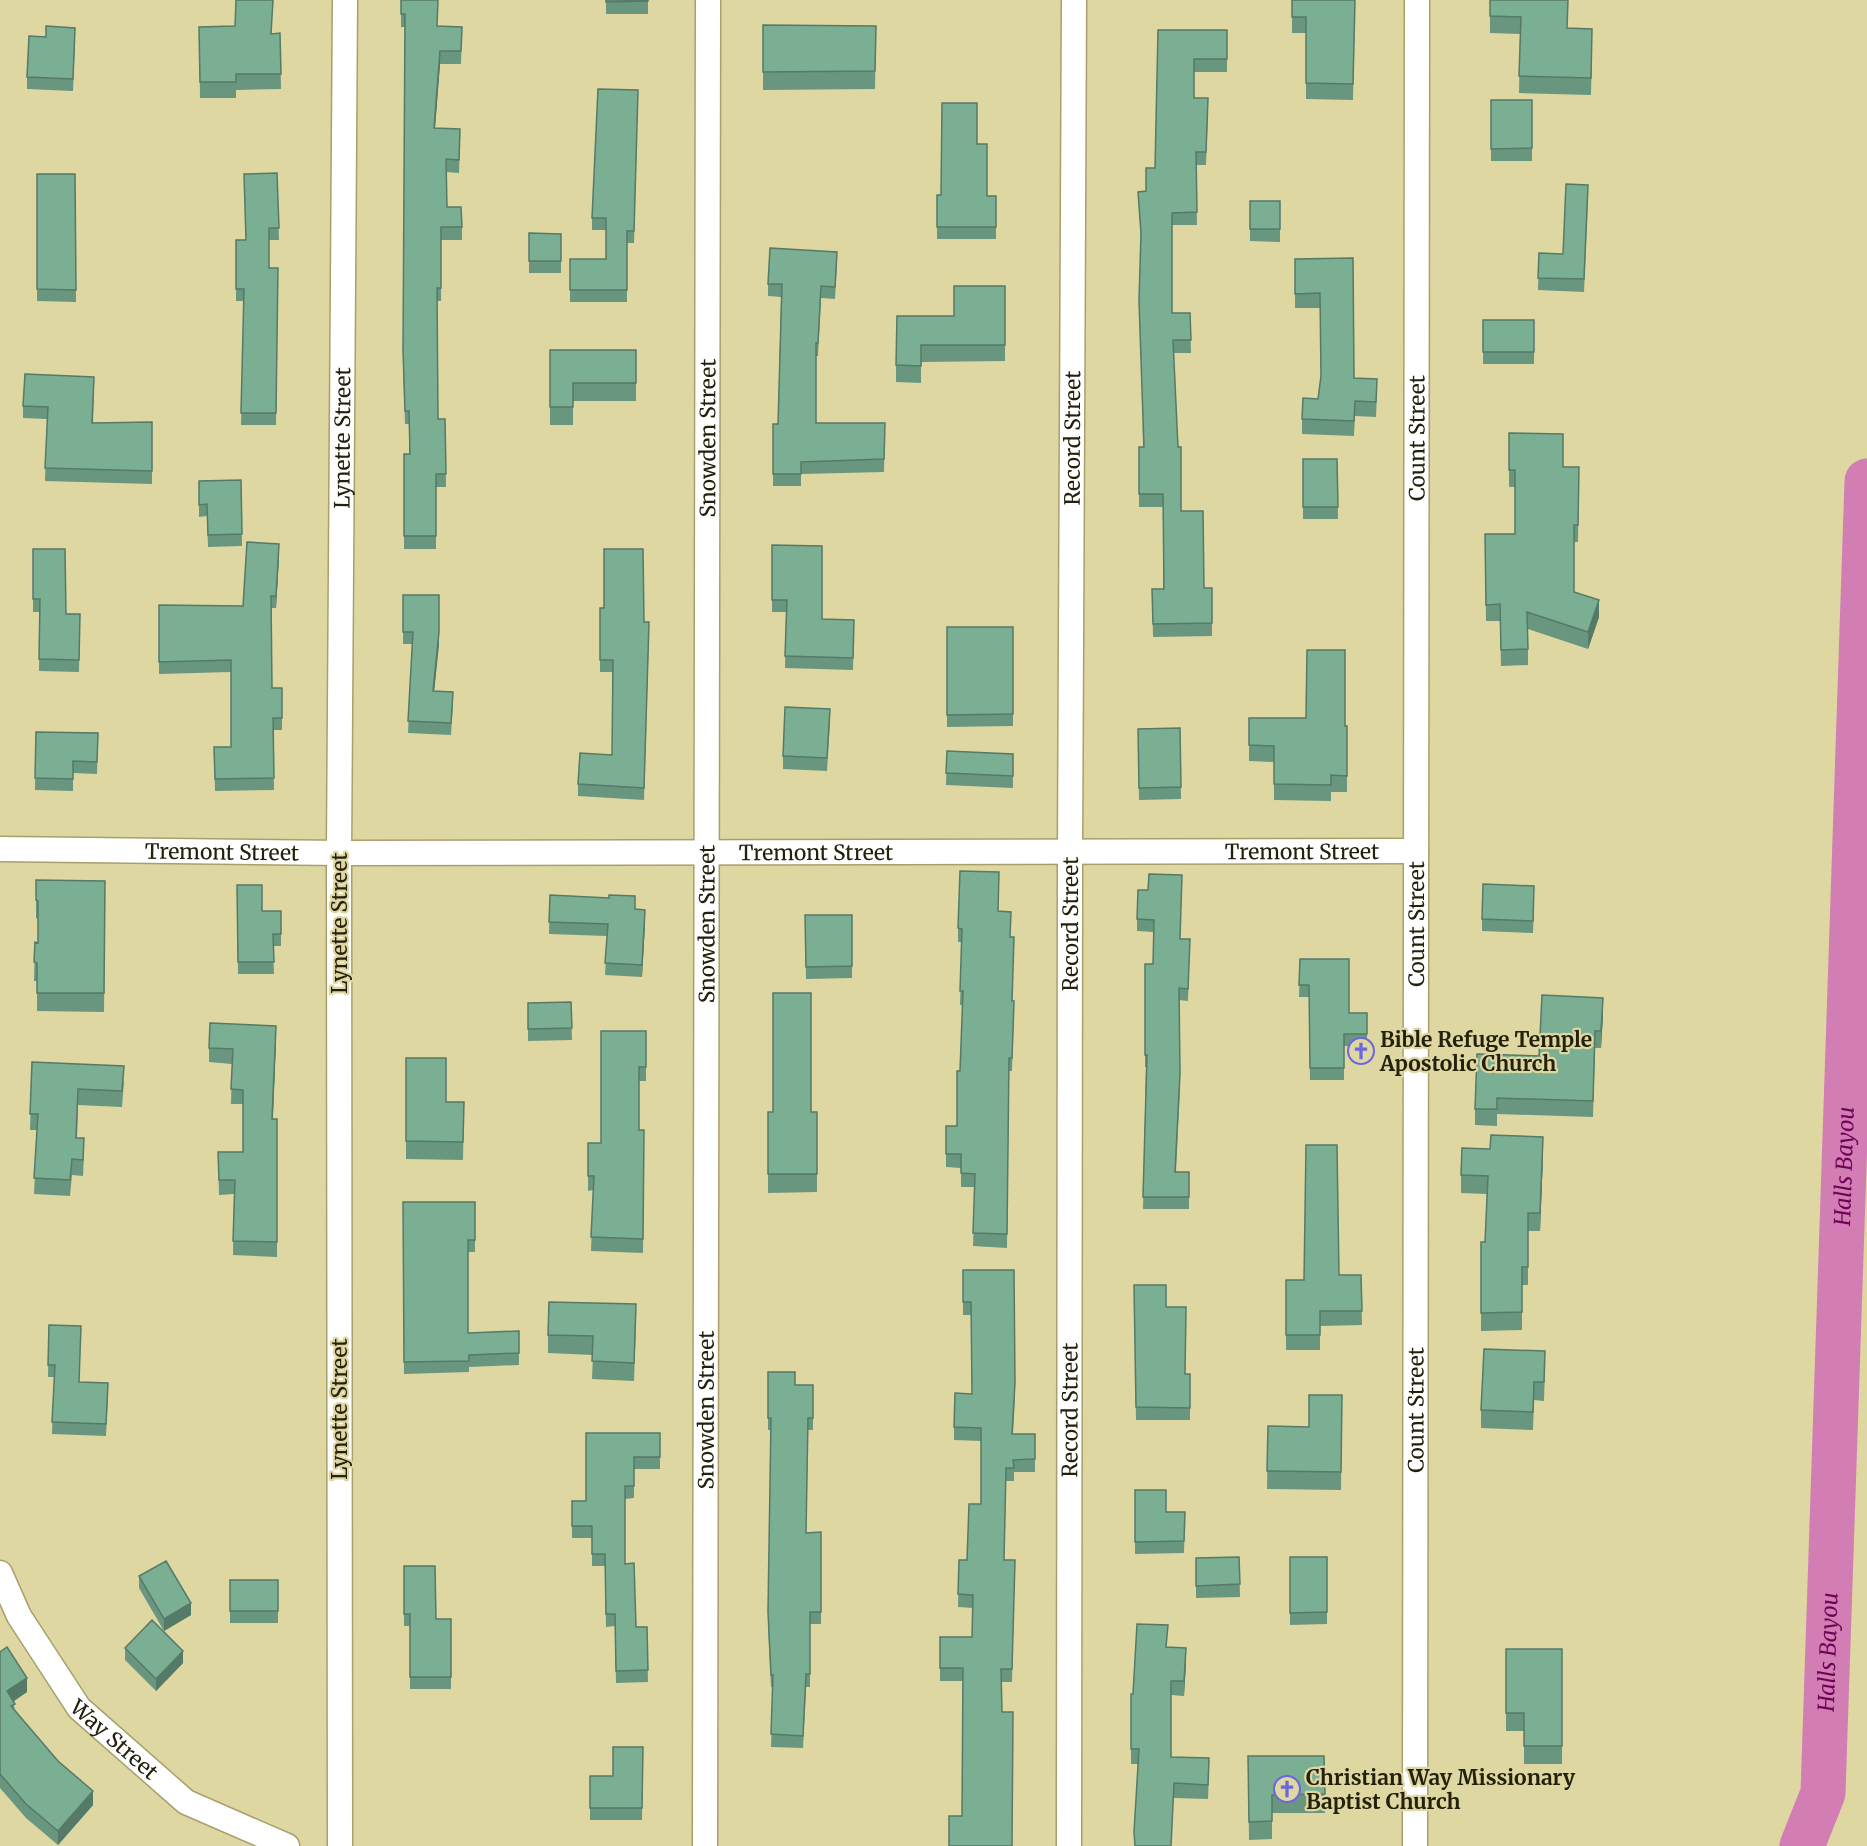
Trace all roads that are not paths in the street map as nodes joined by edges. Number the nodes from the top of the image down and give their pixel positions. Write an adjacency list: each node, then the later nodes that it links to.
1 (345, 0): 7 (street, Lynette Street)
2 (708, 0): 8 (street, Snowden Street)
3 (1074, 0): 9 (street, Record Street)
4 (1417, 0): 6 (street, Count Street)
5 (0, 849): 7 (street, Tremont Street)
6 (1416, 850): 9 (street, Tremont Street); 15 (street, Count Street)
7 (339, 853): 8 (street, Tremont Street); 12 (street, Lynette Street)
8 (705, 853): 9 (street, Tremont Street); 13 (street, Snowden Street)
9 (1070, 853): 14 (street, Record Street)
10 (0, 1573): 11 (street, Way Street)
11 (287, 1846)
12 (340, 1846)
13 (705, 1846)
14 (1069, 1846)
15 (1415, 1846)

